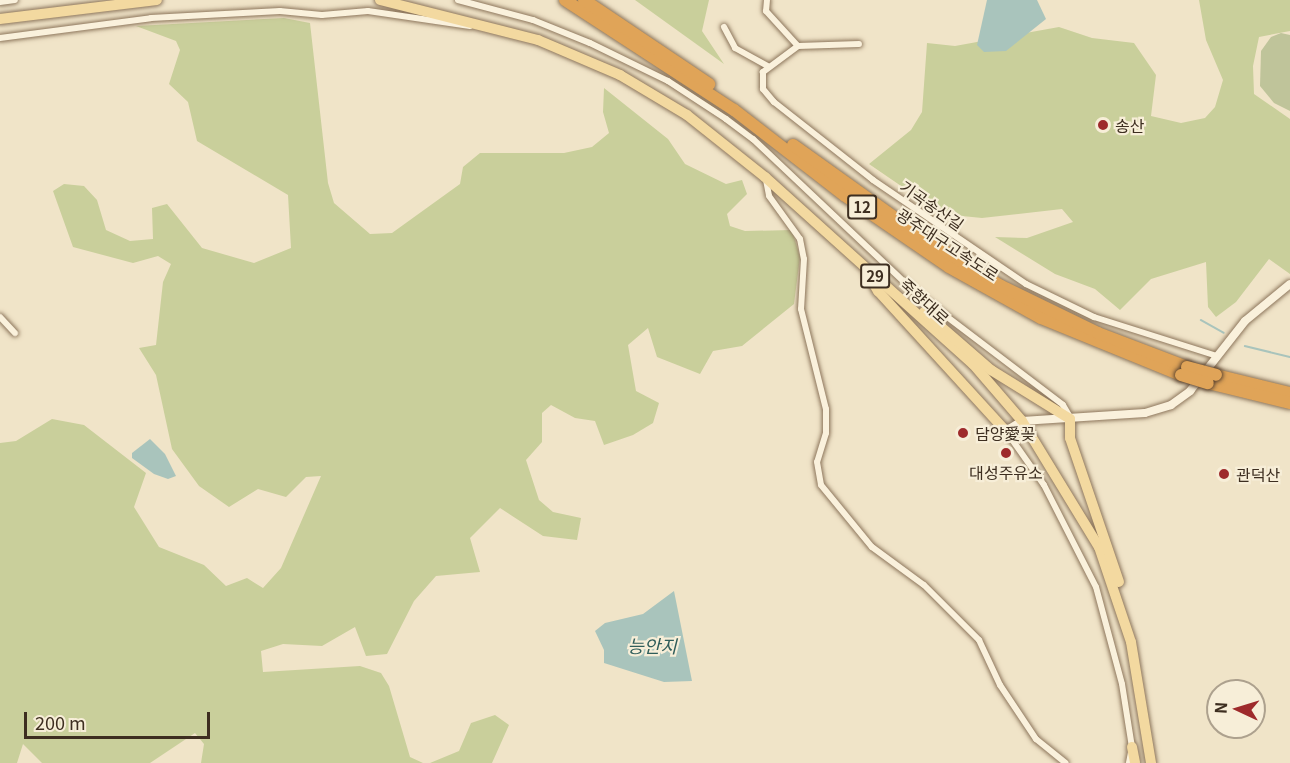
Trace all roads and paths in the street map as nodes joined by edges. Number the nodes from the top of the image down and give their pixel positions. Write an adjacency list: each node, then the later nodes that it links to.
1 (15, 0): 8 (street)
2 (157, 0): 9 (main road)
3 (380, 0): 10 (main road, 죽향대로 / 29)
4 (458, 0): 27 (street)
5 (565, 0): 23 (highway, 광주대구고속도로 / 12)
6 (584, 0): 23 (highway, 광주대구고속도로 / 12)
7 (767, 0): 14 (street)
8 (0, 2)
9 (0, 19)
10 (495, 26): 12 (street); 16 (main road, 죽향대로 / 29)
11 (724, 27): 15 (street)
12 (0, 38)
13 (859, 44): 14 (street)
14 (798, 46): 15 (street)
15 (767, 66): 22 (street, 기곡송산길)
16 (765, 177): 17 (main road, 죽향대로 / 29); 32 (street)
17 (864, 266): 19 (main road, 죽향대로 / 29); 29 (main road)
18 (1290, 284): 22 (street)
19 (903, 301): 27 (main road); 28 (main road, 죽향대로 / 29)
20 (0, 317): 21 (street)
21 (15, 333)
22 (1217, 356): 27 (street)
23 (1184, 371): 24 (highway, 광주대구고속도로 / 12, bridge)
24 (1212, 379): 25 (highway, 광주대구고속도로 / 12); 26 (highway, 광주대구고속도로 / 12)
25 (1290, 393)
26 (1290, 403)
27 (1070, 419): 28 (street); 30 (main road)
28 (1022, 421): 29 (street); 30 (main road, 죽향대로 / 29)
29 (1006, 431): 31 (street)
30 (1123, 615): 35 (main road, 죽향대로 / 29)
31 (1132, 747): 33 (street); 34 (main road)
32 (1066, 763)
33 (1129, 763)
34 (1135, 763)
35 (1151, 763)

